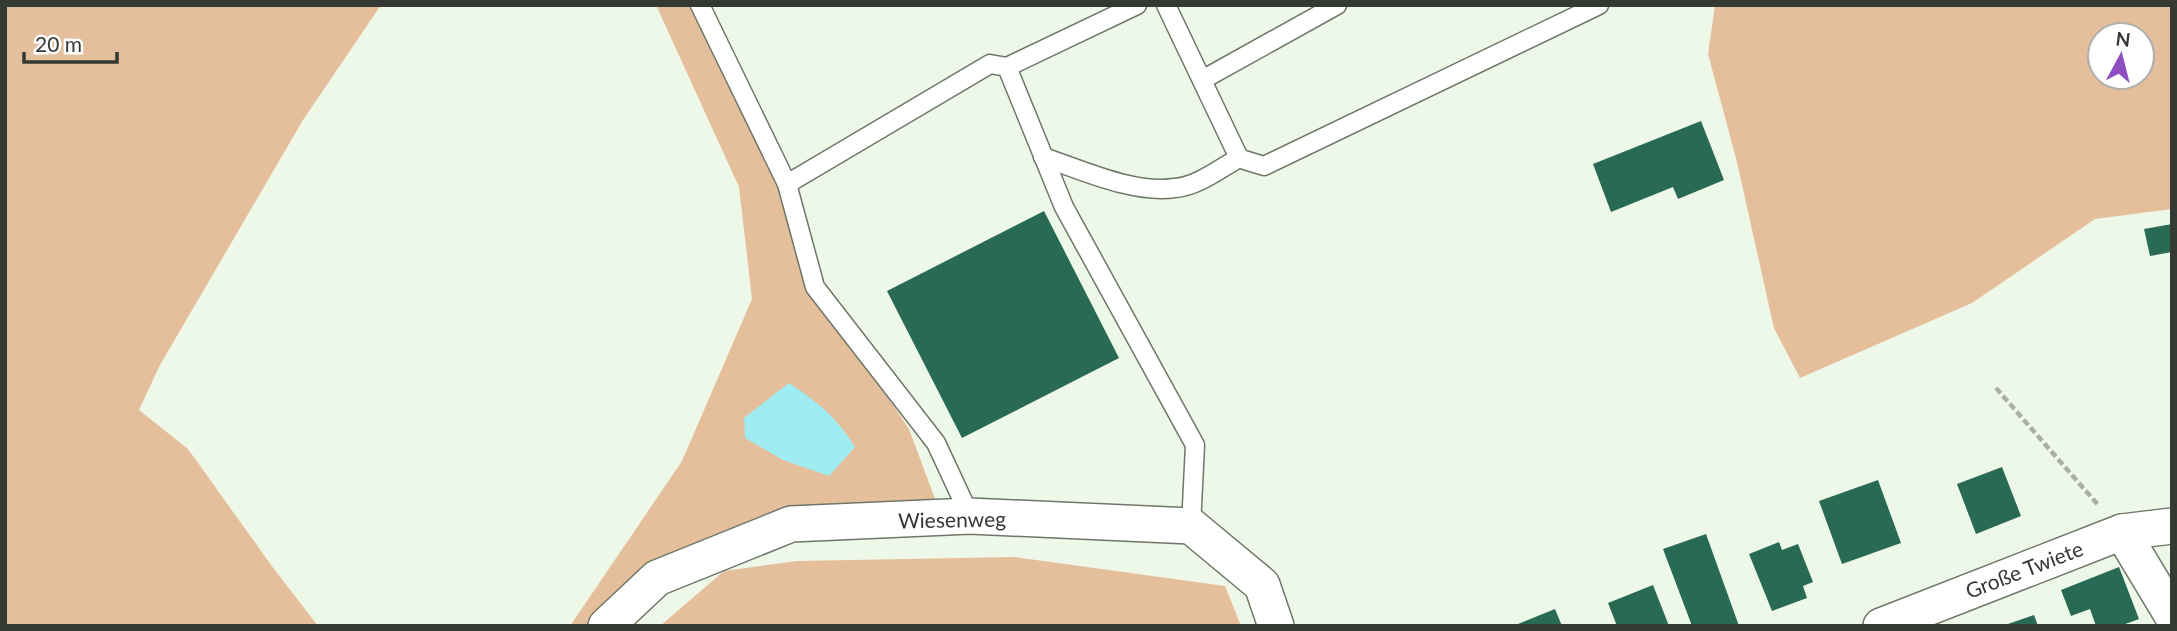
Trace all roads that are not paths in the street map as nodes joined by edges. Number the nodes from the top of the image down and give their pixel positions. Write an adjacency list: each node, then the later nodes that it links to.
1 (700, 5): 10 (lane)
2 (1137, 5): 6 (lane)
3 (1167, 5): 7 (lane)
4 (1337, 5): 7 (lane)
5 (1599, 5): 9 (lane)
6 (1007, 67): 8 (lane); 10 (lane)
7 (1202, 80): 9 (lane)
8 (1044, 157): 9 (lane); 12 (lane)
9 (1238, 158)
10 (787, 184): 11 (lane)
11 (971, 516): 12 (street, Wiesenweg); 16 (street, Wiesenweg)
12 (1191, 526): 17 (street)
13 (2172, 526): 14 (street, Große Twiete)
14 (2122, 532): 15 (street); 18 (street, Große Twiete)
15 (2172, 615)
16 (606, 626)
17 (1276, 626)
18 (1881, 626)

